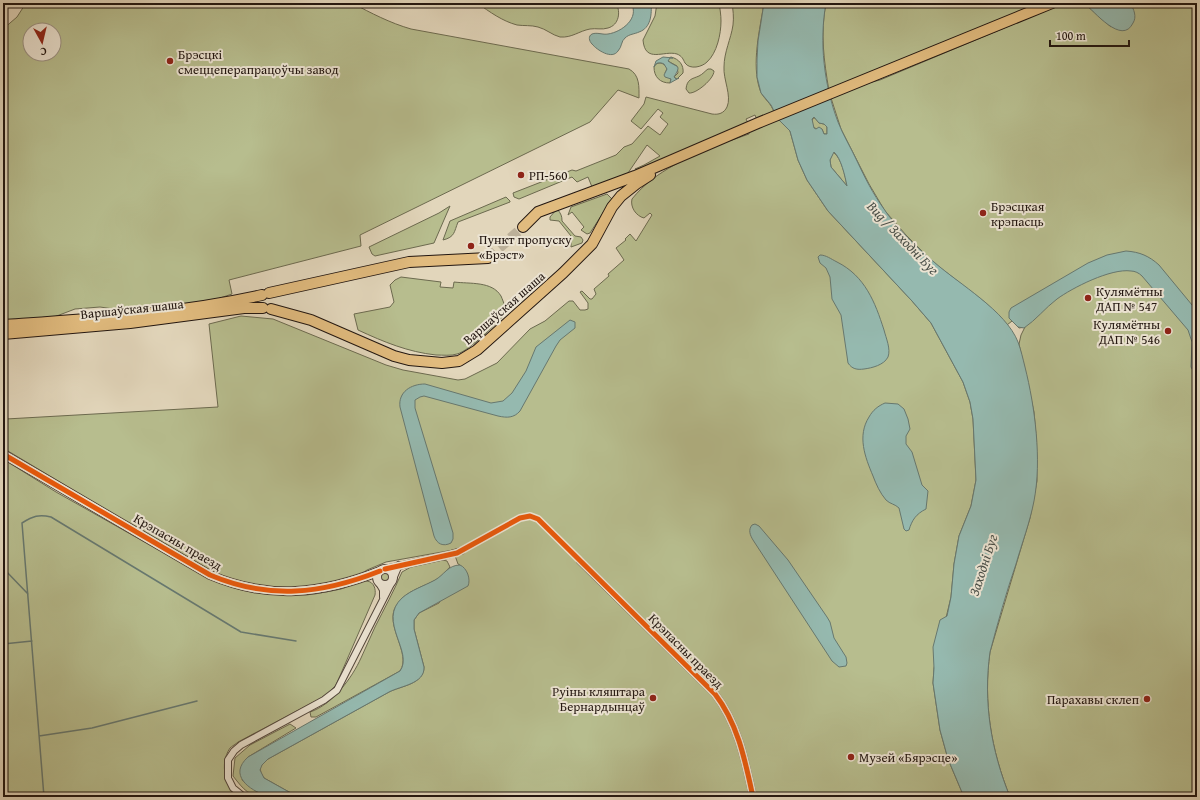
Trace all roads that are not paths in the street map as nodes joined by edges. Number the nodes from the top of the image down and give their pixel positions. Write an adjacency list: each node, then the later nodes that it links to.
1 (1052, 3): 2 (highway, Варшаўская шаша)
2 (687, 154): 3 (highway, Варшаўская шаша); 6 (highway, Варшаўская шаша)
3 (523, 227)
4 (488, 258): 5 (highway, Варшаўская шаша)
5 (3, 325)
6 (3, 334)
7 (3, 454): 12 (street, Крэпасны праезд)
8 (461, 551): 10 (street, Крэпасны праезд)
9 (580, 561): 17 (street, Крэпасны праезд)
10 (399, 565): 11 (street, Крэпасны праезд); 13 (street)
11 (383, 570): 12 (street, Крэпасны праезд); 13 (street); 14 (street)
12 (362, 578): 14 (street)
13 (393, 580): 14 (street); 15 (street)
14 (380, 583): 15 (street)
15 (382, 602): 16 (street)
16 (244, 797)
17 (753, 797)

